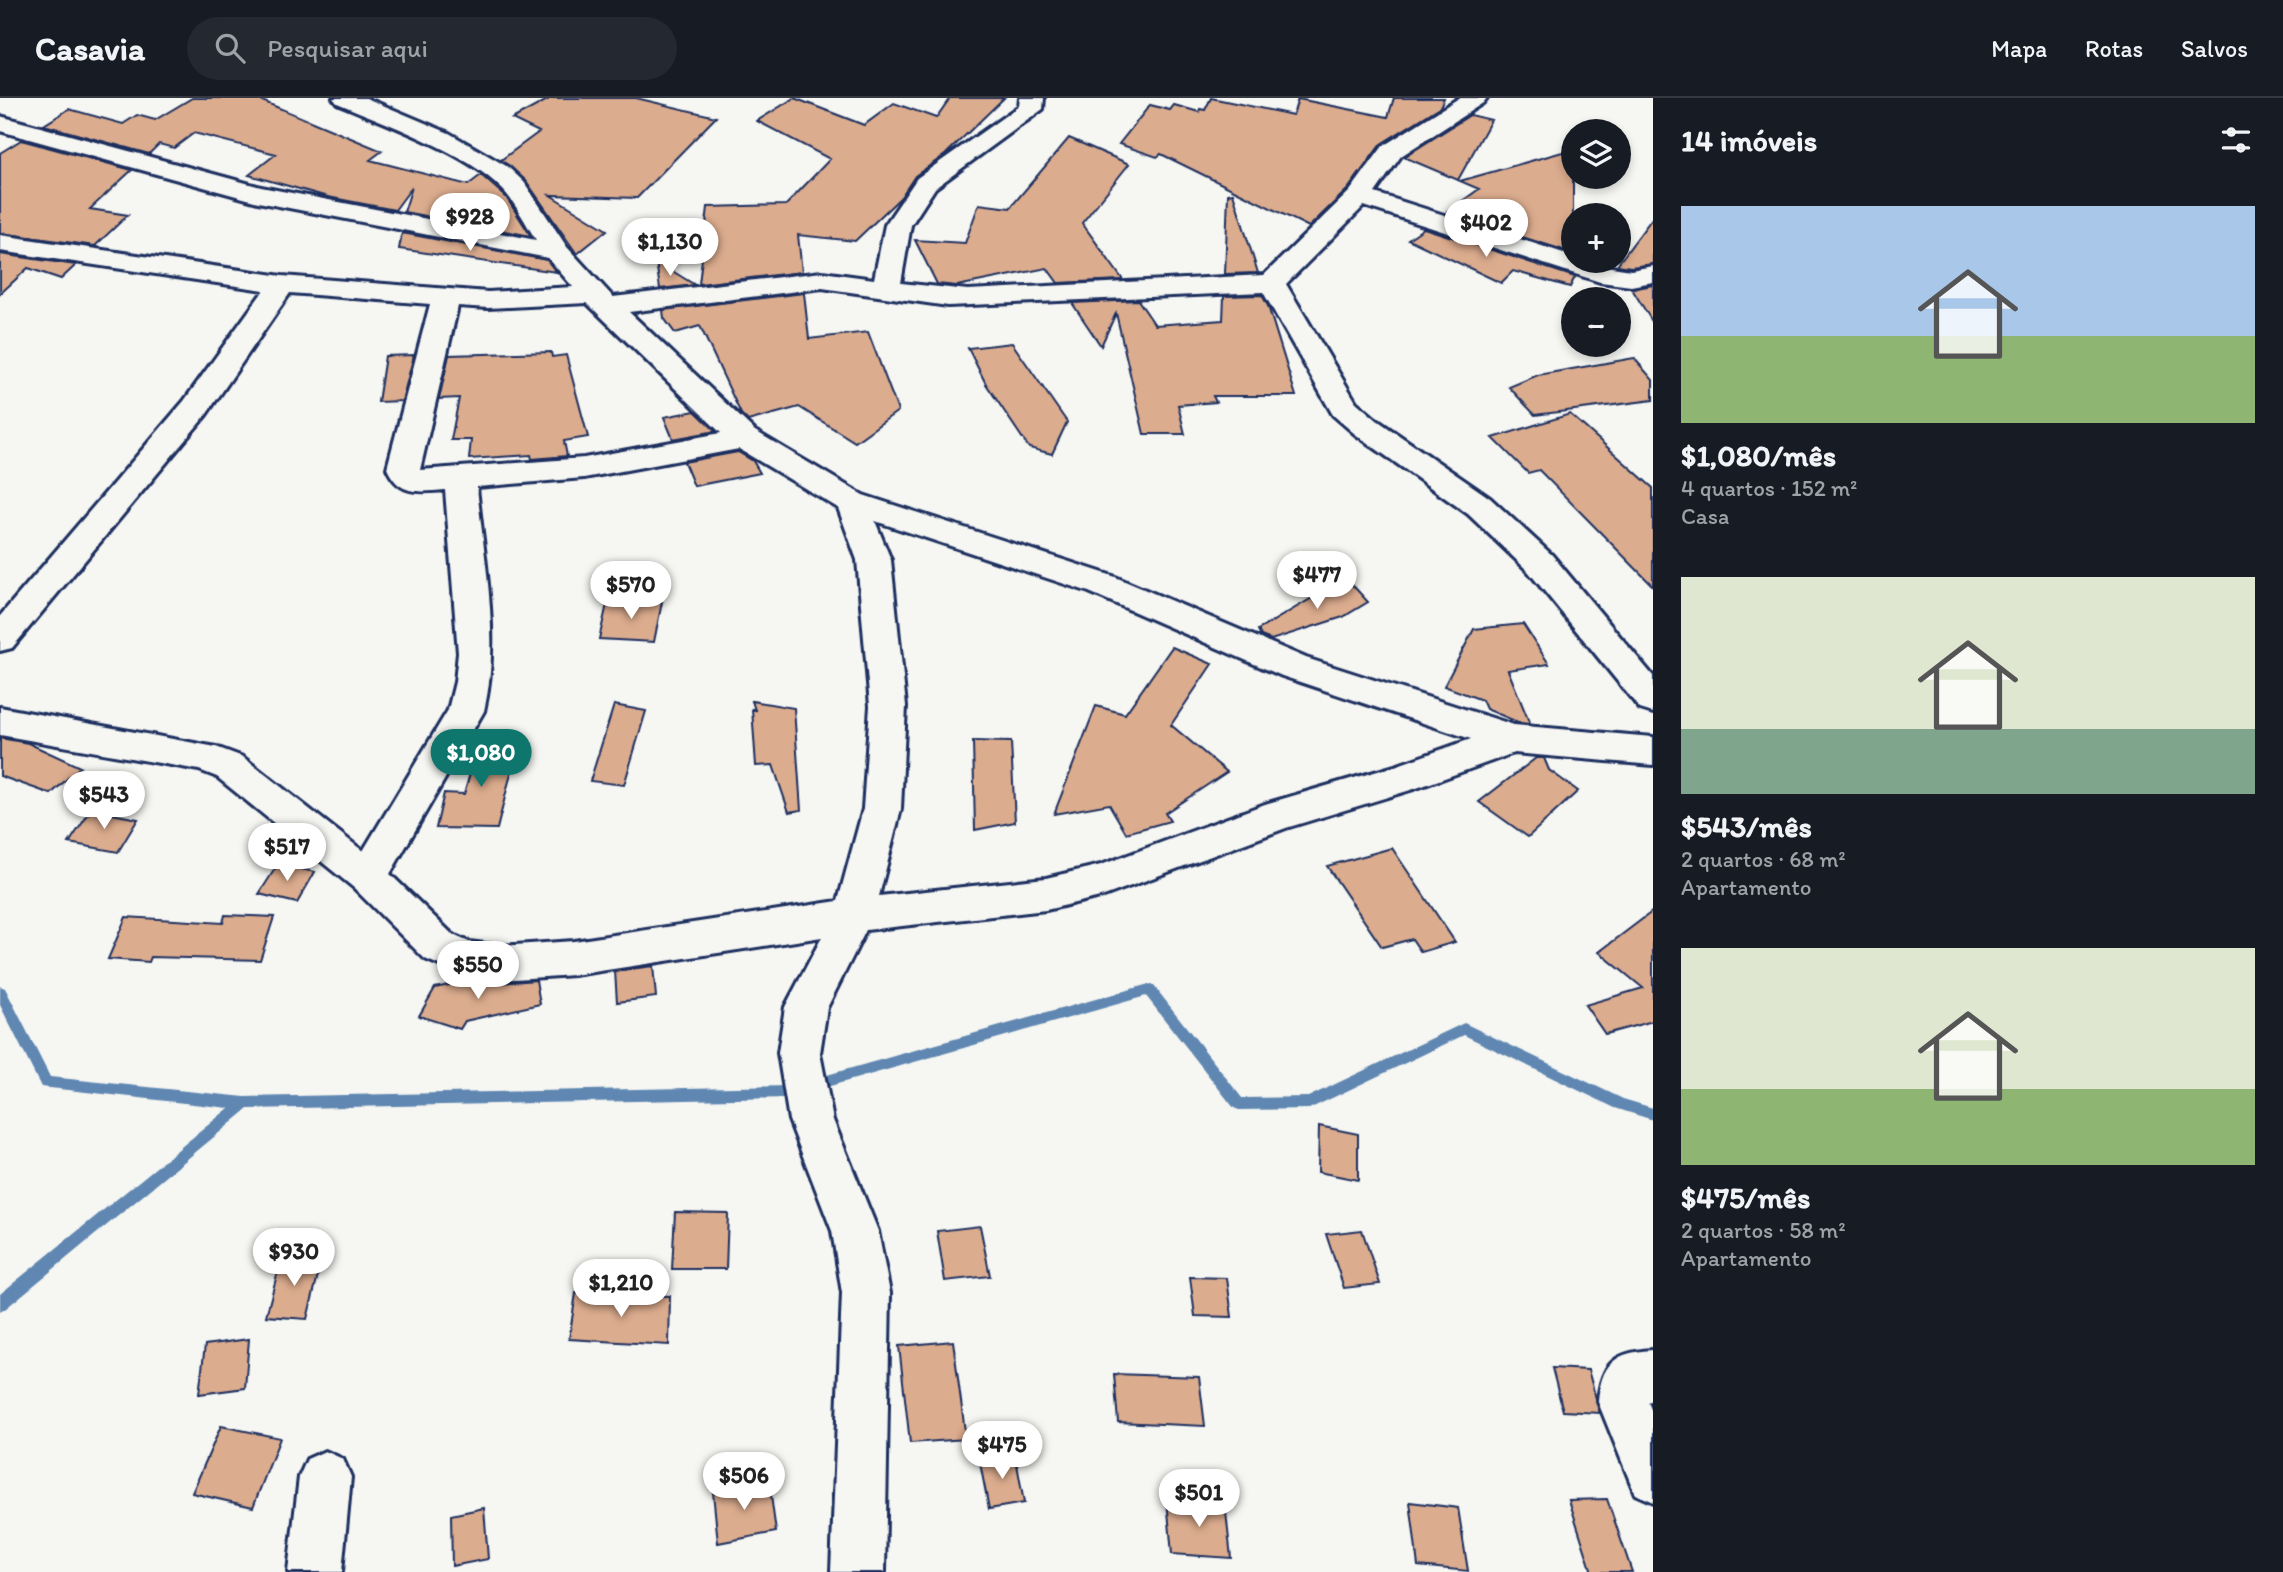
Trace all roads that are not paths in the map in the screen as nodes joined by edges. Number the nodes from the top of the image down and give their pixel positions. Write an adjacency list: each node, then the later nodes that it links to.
1 (345, 98): 7 (street)
2 (1032, 98): 11 (street)
3 (1475, 98): 5 (street)
4 (0, 123): 7 (street)
5 (1359, 196): 8 (street); 9 (street)
6 (0, 243): 10 (street)
7 (557, 252): 13 (street)
8 (1653, 274)
9 (1272, 283): 11 (street); 18 (street)
10 (282, 284): 12 (street); 17 (street)
11 (886, 288): 13 (street)
12 (446, 297): 13 (street); 15 (street)
13 (600, 300): 14 (street)
14 (744, 438): 15 (street); 16 (street)
15 (460, 478): 22 (street)
16 (852, 502): 20 (street); 23 (street)
17 (0, 639)
18 (1653, 700)
19 (0, 720): 22 (street)
20 (1513, 739): 21 (street); 23 (street)
21 (1653, 751)
22 (368, 877): 23 (street)
23 (854, 915): 28 (street)
24 (1653, 1375): 25 (street)
25 (1653, 1476)
26 (325, 1477): 27 (street)
27 (316, 1572)
28 (858, 1572)

